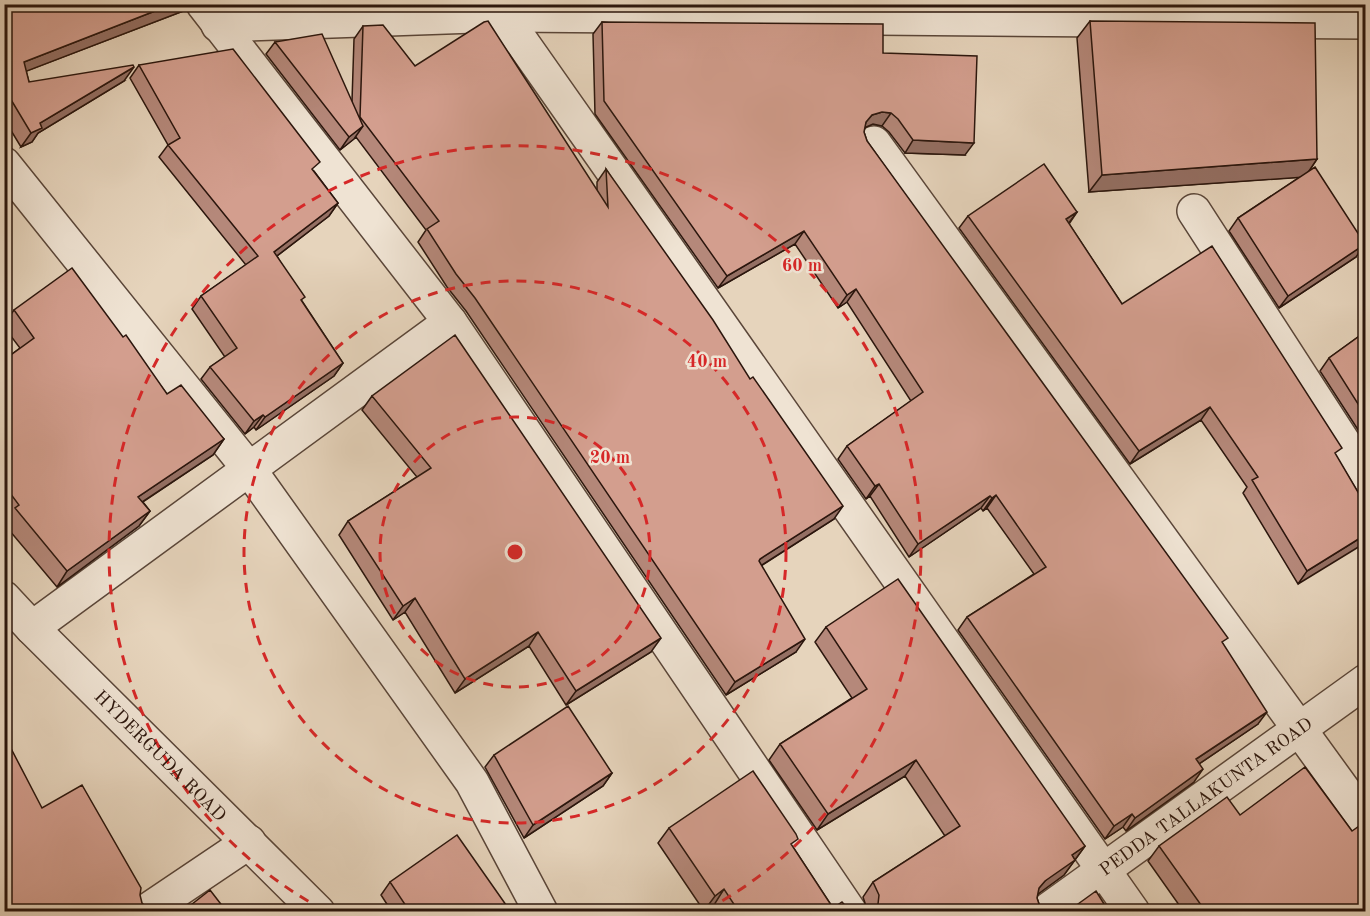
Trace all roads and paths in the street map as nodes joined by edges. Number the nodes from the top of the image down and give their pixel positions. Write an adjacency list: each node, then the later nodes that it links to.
1 (211, 15): 2 (street); 7 (street)
2 (503, 15): 3 (street); 16 (street)
3 (1365, 22)
4 (874, 143): 13 (street)
5 (4, 164): 8 (street)
6 (1194, 211): 9 (street)
7 (450, 322): 8 (street); 20 (street)
8 (249, 469): 11 (street); 19 (street)
9 (1365, 477)
10 (4, 598): 11 (street, HYDERGUDA ROAD)
11 (32, 628): 15 (street, HYDERGUDA ROAD)
12 (1365, 681): 13 (street, PEDDA TALLAKUNTA ROAD)
13 (1299, 729): 14 (street); 16 (street, PEDDA TALLAKUNTA ROAD)
14 (1365, 821)
15 (249, 842): 17 (street); 18 (street, HYDERGUDA ROAD)
16 (1104, 869): 21 (street, PEDDA TALLAKUNTA ROAD); 22 (street)
17 (145, 912)
18 (318, 912)
19 (541, 912)
20 (850, 912)
21 (1045, 912)
22 (1133, 912)

